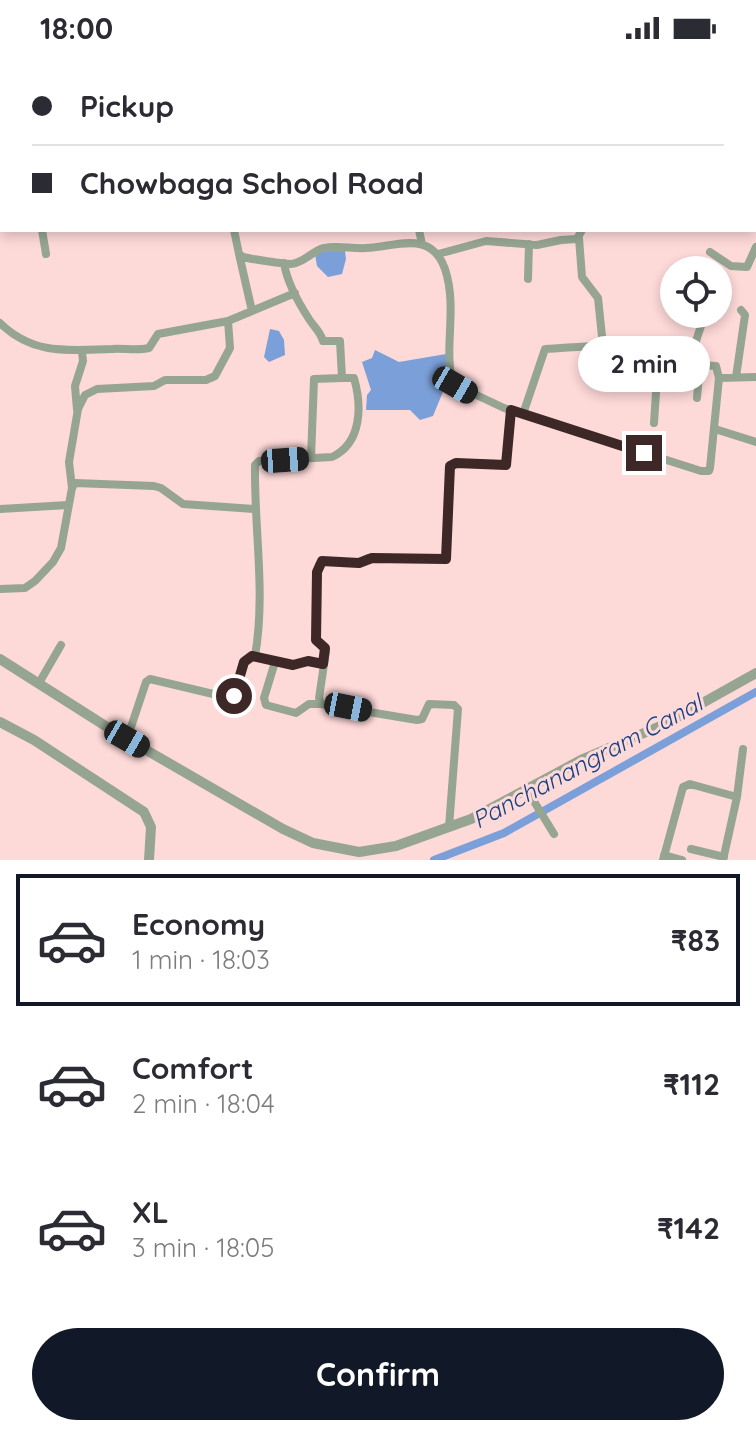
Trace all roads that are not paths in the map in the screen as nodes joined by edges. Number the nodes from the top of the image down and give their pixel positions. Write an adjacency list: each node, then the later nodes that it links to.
1 (42, 232): 9 (street)
2 (234, 232): 10 (street)
3 (419, 232): 5 (street)
4 (580, 234): 6 (street); 20 (street)
5 (422, 244): 11 (street); 12 (street)
6 (529, 244): 11 (street); 13 (street)
7 (756, 247): 8 (street)
8 (710, 252)
9 (46, 254)
10 (239, 254): 12 (street); 16 (street)
11 (438, 254): 30 (street)
12 (284, 263): 14 (street)
13 (528, 279)
14 (295, 293): 16 (street); 27 (street)
15 (741, 310): 25 (street)
16 (252, 311): 17 (street)
17 (228, 321): 22 (street); 31 (street)
18 (0, 323): 22 (street)
19 (700, 328): 23 (street)
20 (603, 346): 21 (street); 32 (street)
21 (659, 347): 23 (street); 33 (street)
22 (82, 352): 31 (street)
23 (692, 353): 24 (street)
24 (700, 365): 28 (street); 29 (street)
25 (736, 377): 26 (street); 28 (street)
26 (756, 377)
27 (342, 378): 36 (street); 36 (street)
28 (719, 378): 34 (street)
29 (697, 398)
30 (511, 410): 32 (street); 46 (street)
31 (77, 413): 37 (street)
32 (523, 414): 34 (street)
33 (654, 423)
34 (715, 429): 35 (street)
35 (756, 442)
36 (311, 458): 40 (street)
37 (72, 488): 38 (street); 40 (street)
38 (68, 505): 39 (street); 41 (street)
39 (0, 509)
40 (254, 509): 43 (street)
41 (0, 589)
42 (61, 645): 48 (street)
43 (255, 656): 45 (street); 51 (street)
44 (0, 659): 48 (street)
45 (275, 662): 46 (street); 49 (street)
46 (323, 664): 49 (street)
47 (756, 673): 53 (street)
48 (39, 683): 51 (street)
49 (321, 704): 55 (street)
50 (0, 722): 60 (street)
51 (127, 739): 55 (street)
52 (743, 749): 54 (street)
53 (530, 795): 55 (street); 56 (street)
54 (737, 797): 58 (street); 59 (street)
55 (449, 827)
56 (554, 834)
57 (691, 849): 59 (street)
58 (664, 857): 61 (street)
59 (723, 858)
60 (149, 860)
61 (682, 860)

